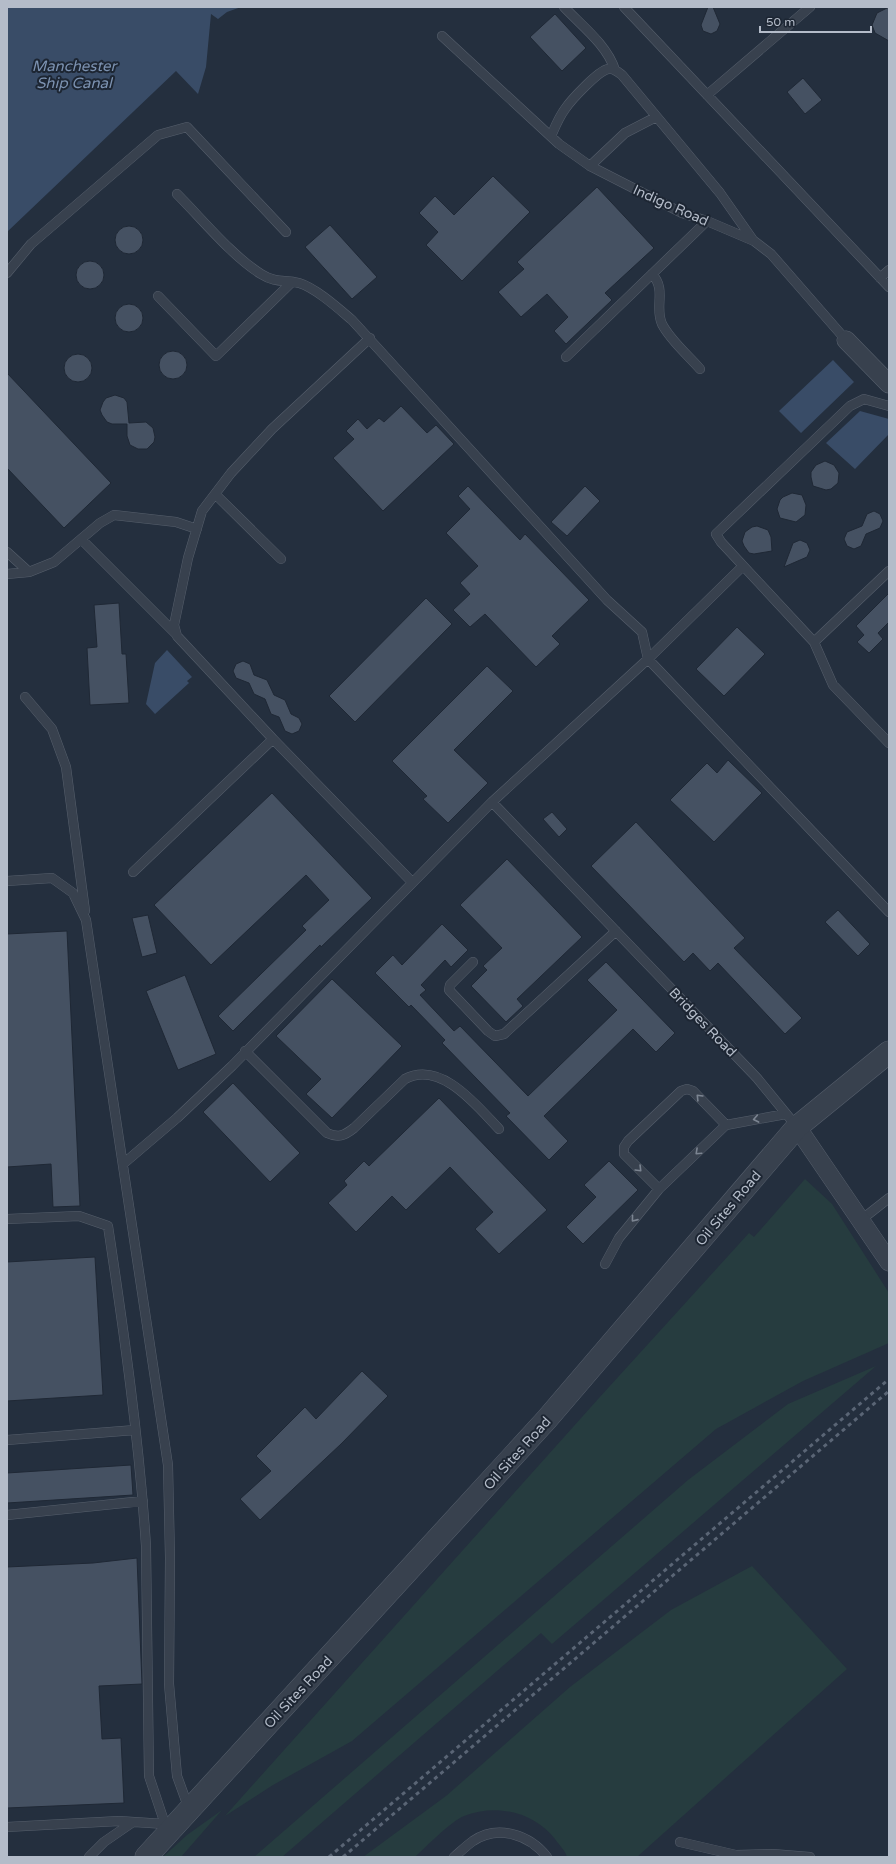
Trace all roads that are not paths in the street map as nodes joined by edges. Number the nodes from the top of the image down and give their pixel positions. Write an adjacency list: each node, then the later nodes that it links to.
1 (564, 7): 5 (lane)
2 (624, 7): 6 (lane)
3 (810, 7): 6 (lane)
4 (442, 36): 8 (lane, Indigo Road)
5 (615, 70): 7 (lane); 8 (lane)
6 (707, 95): 17 (lane)
7 (656, 117): 9 (lane); 13 (lane)
8 (551, 136): 9 (lane, Indigo Road)
9 (590, 166): 11 (lane, Indigo Road)
10 (177, 194): 18 (lane)
11 (707, 221): 13 (lane, Indigo Road); 16 (lane)
12 (286, 232): 15 (lane)
13 (754, 241): 22 (lane, Indigo Road)
14 (889, 270): 17 (lane)
15 (7, 273)
16 (652, 274): 23 (lane); 24 (lane)
17 (880, 278): 19 (lane)
18 (292, 282): 20 (lane); 21 (lane)
19 (889, 287)
20 (158, 296)
21 (370, 338): 27 (lane); 38 (lane)
22 (846, 340): 25 (street, Indigo Road)
23 (566, 357)
24 (700, 369)
25 (889, 384)
26 (889, 406): 32 (lane)
27 (215, 494): 28 (lane); 31 (lane)
28 (197, 529): 29 (lane); 36 (lane)
29 (81, 539): 34 (lane); 36 (lane)
30 (7, 552): 34 (lane)
31 (282, 559)
32 (743, 566): 37 (lane); 38 (lane)
33 (889, 571): 37 (lane)
34 (29, 572): 35 (lane)
35 (7, 574)
36 (177, 636): 40 (lane)
37 (814, 642): 41 (lane)
38 (648, 659): 42 (lane); 46 (lane)
39 (25, 697): 47 (lane)
40 (273, 739): 43 (lane); 45 (lane)
41 (889, 743)
42 (492, 802): 45 (lane); 48 (lane, Bridges Road)
43 (133, 872)
44 (7, 881): 47 (lane)
45 (412, 882): 50 (lane)
46 (889, 912)
47 (86, 920): 55 (lane)
48 (616, 932): 49 (lane); 52 (lane, Bridges Road)
49 (474, 962)
50 (245, 1051): 54 (lane); 55 (lane)
51 (889, 1052): 52 (street, Oil Sites Road)
52 (792, 1120): 53 (lane, one-way to 53); 59 (street, Bridges Road); 66 (street, Oil Sites Road)
53 (726, 1125): 56 (lane, one-way to 56); 56 (lane, one-way to 56)
54 (499, 1129)
55 (123, 1164): 66 (lane)
56 (659, 1189): 61 (lane, one-way to 61)
57 (889, 1198): 59 (lane)
58 (7, 1219): 62 (lane)
59 (861, 1220): 60 (street, Bridges Road)
60 (889, 1262)
61 (605, 1264)
62 (135, 1430): 63 (lane); 64 (lane)
63 (7, 1440)
64 (143, 1501): 65 (lane); 69 (lane)
65 (7, 1515)
66 (189, 1810): 69 (street, Oil Sites Road)
67 (133, 1822): 68 (lane); 69 (lane); 71 (lane)
68 (7, 1828)
69 (168, 1828): 72 (street, Oil Sites Road)
70 (680, 1842): 75 (lane)
71 (89, 1857)
72 (146, 1857)
73 (454, 1857): 74 (lane)
74 (547, 1857)
75 (810, 1857)

